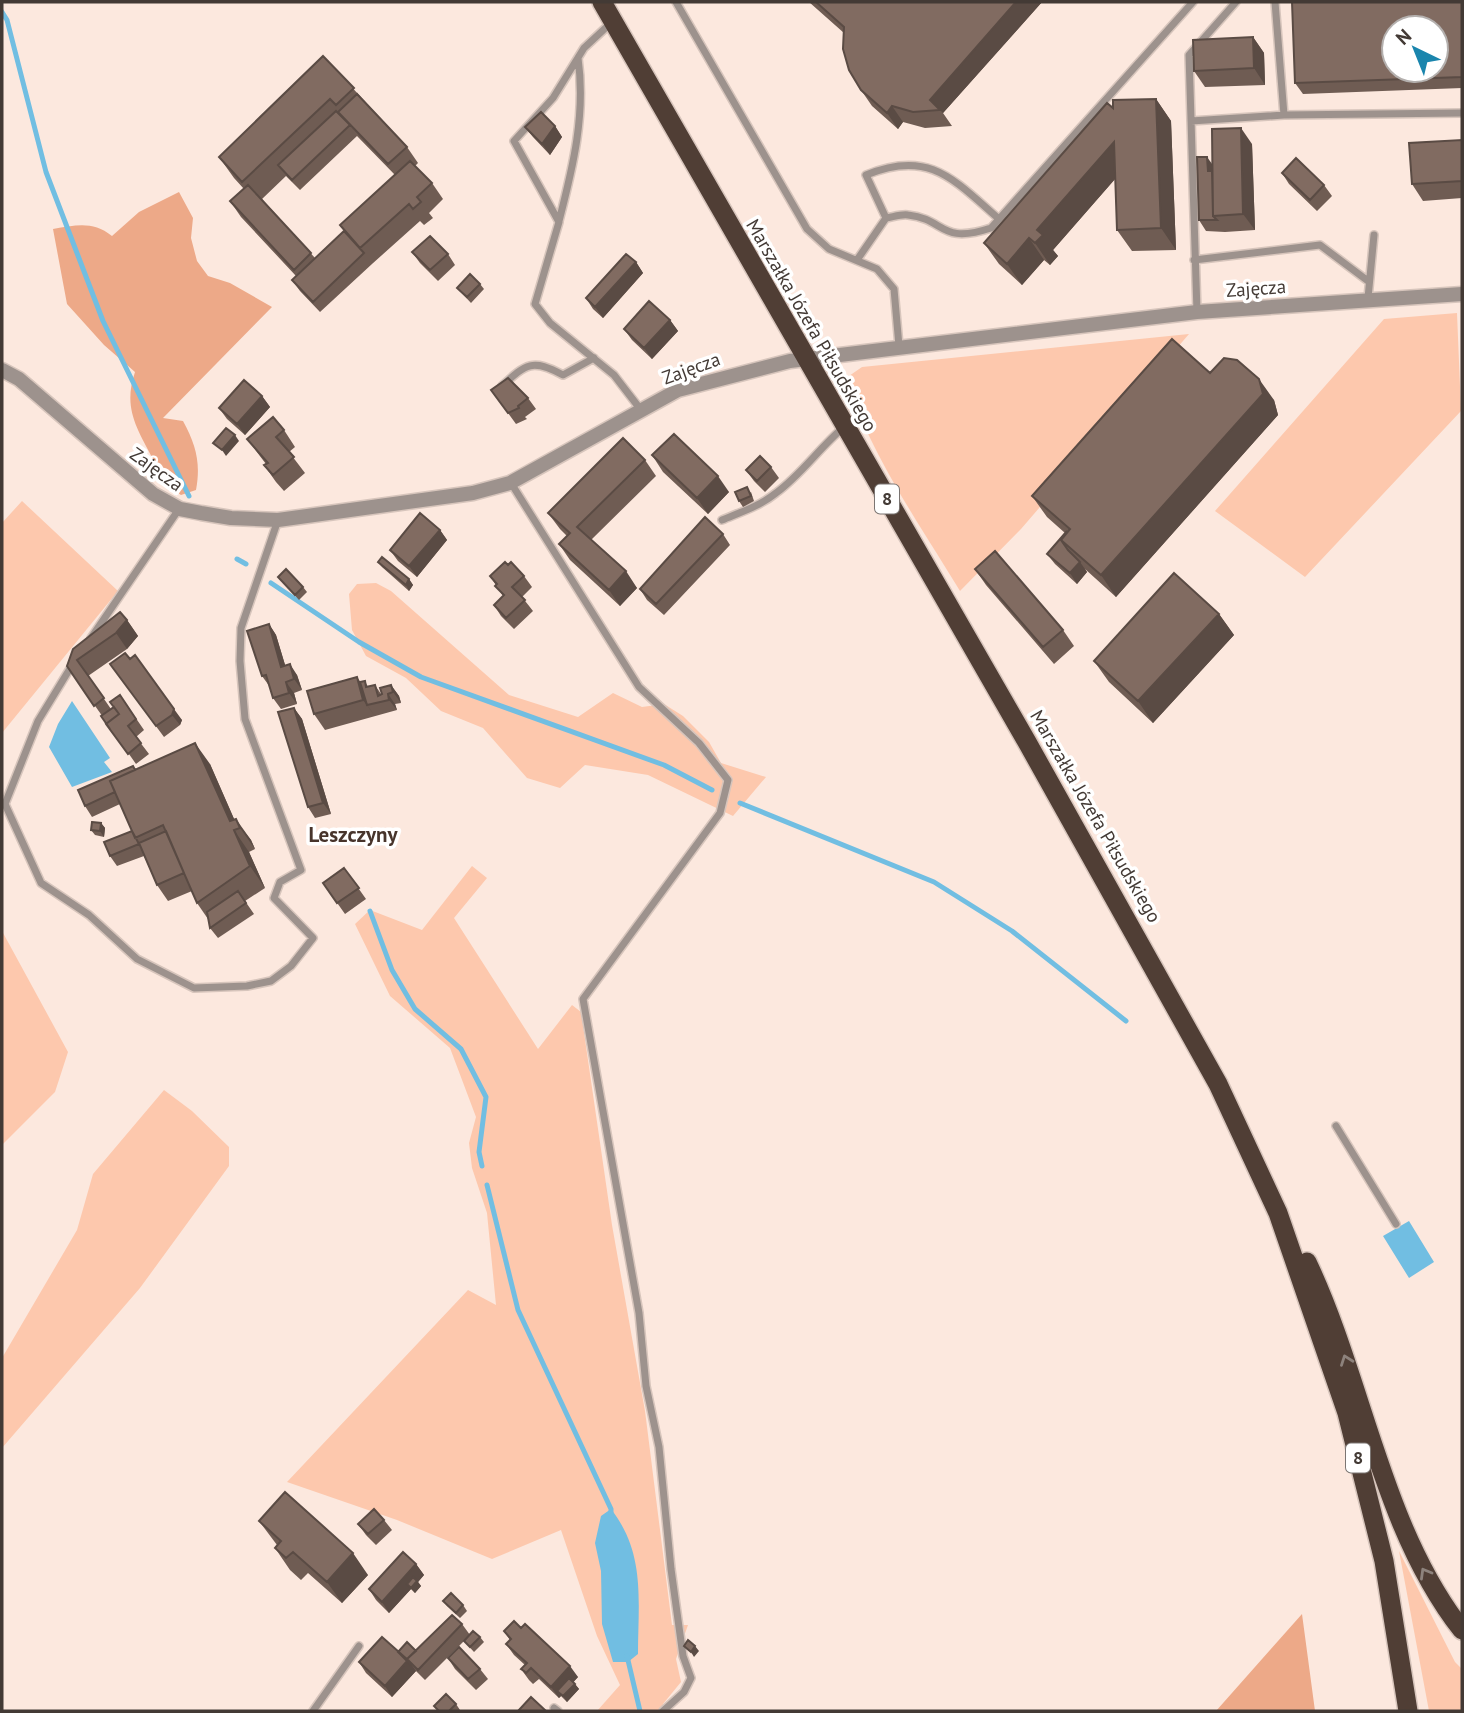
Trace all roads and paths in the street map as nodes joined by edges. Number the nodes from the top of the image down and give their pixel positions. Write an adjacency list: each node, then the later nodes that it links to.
1 (602, 2): 6 (highway, Marszałka Józefa Piłsudskiego / 8)
2 (676, 2): 15 (lane)
3 (1194, 2): 12 (lane)
4 (1236, 2): 10 (lane)
5 (1275, 2): 9 (lane)
6 (613, 21): 7 (lane); 23 (highway, Marszałka Józefa Piłsudskiego / 8)
7 (578, 58): 13 (lane); 13 (lane)
8 (1462, 113): 9 (lane)
9 (1284, 115): 10 (lane)
10 (1191, 121): 16 (lane)
11 (886, 218): 12 (lane); 12 (lane); 15 (lane)
12 (999, 219)
13 (559, 222): 22 (lane)
14 (1374, 235): 17 (lane)
15 (857, 260): 21 (lane)
16 (1194, 261): 17 (lane); 20 (lane)
17 (1368, 281): 19 (lane)
18 (1462, 294): 19 (street, Zajęcza)
19 (1368, 298): 20 (street, Zajęcza)
20 (1196, 312): 21 (street, Zajęcza)
21 (899, 346): 23 (street, Zajęcza)
22 (594, 358): 25 (lane); 26 (lane)
23 (807, 359): 26 (street, Zajęcza); 27 (highway, Marszałka Józefa Piłsudskiego / 8)
24 (2, 370): 29 (street, Zajęcza)
25 (494, 394)
26 (641, 410): 28 (street, Zajęcza)
27 (845, 427): 31 (lane); 33 (highway, Marszałka Józefa Piłsudskiego / 8)
28 (510, 483): 30 (street, Zajęcza); 38 (lane)
29 (180, 509): 30 (street, Zajęcza); 30 (lane)
30 (278, 520)
31 (722, 520)
32 (1336, 1126): 34 (lane)
33 (1278, 1213): 35 (highway, one-way to 33); 39 (highway, Marszałka Józefa Piłsudskiego / 8)
34 (1395, 1224)
35 (1462, 1630)
36 (359, 1646): 37 (lane)
37 (313, 1711)
38 (663, 1711)
39 (1409, 1711)

